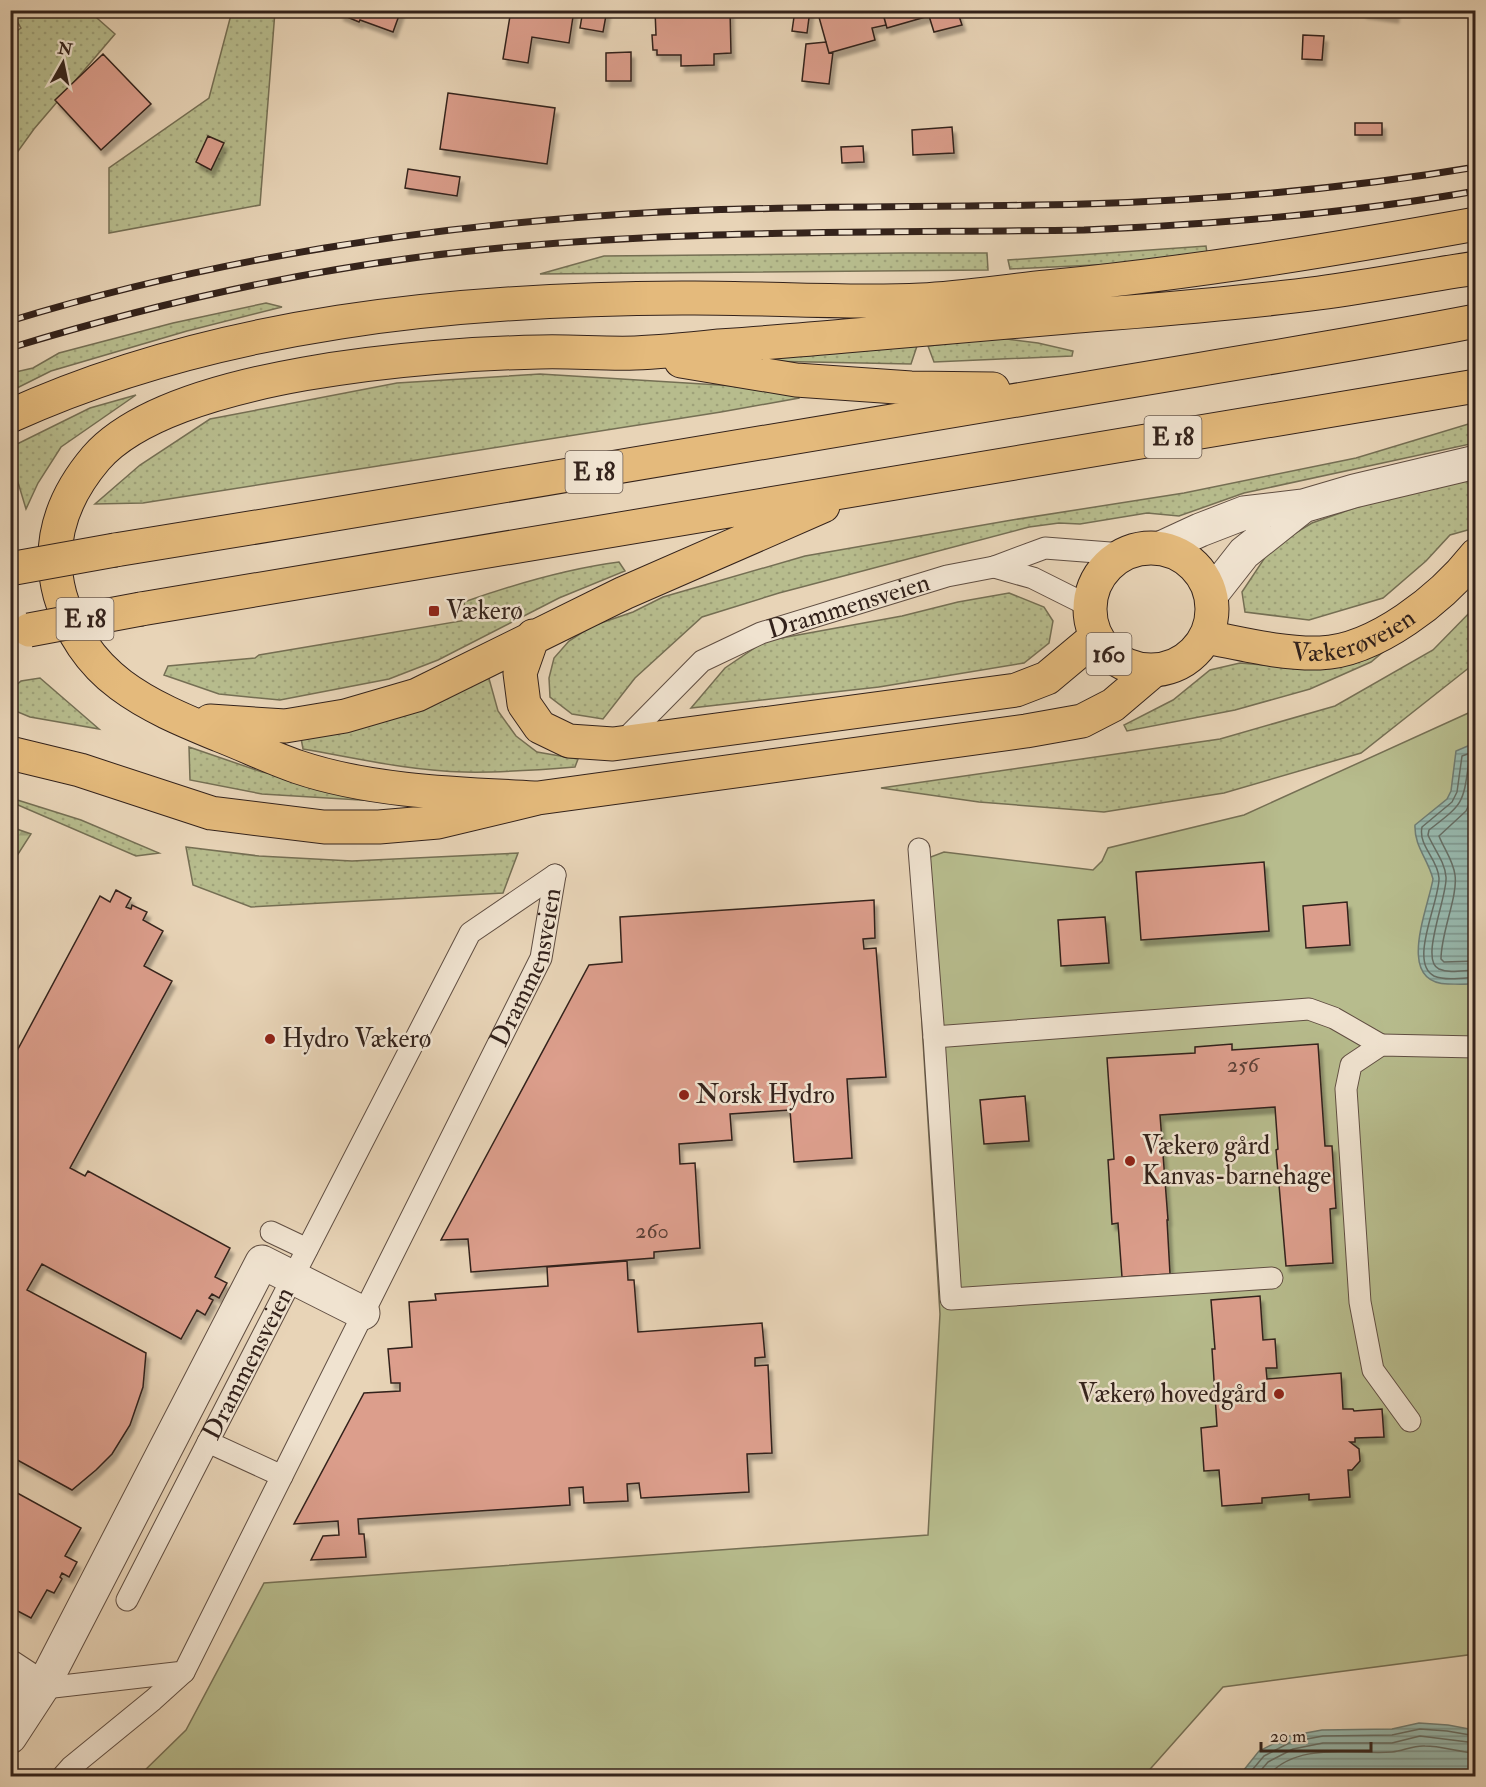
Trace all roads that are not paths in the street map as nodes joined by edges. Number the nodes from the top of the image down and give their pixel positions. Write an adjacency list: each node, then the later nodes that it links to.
1 (1476, 224): 3 (main road)
2 (1476, 268): 4 (main road)
3 (921, 300): 4 (main road); 9 (main road)
4 (1061, 317): 6 (main road)
5 (1476, 321): 8 (main road, E 18)
6 (638, 353): 8 (main road); 24 (main road)
7 (1476, 386): 11 (main road, E 18)
8 (1071, 391): 17 (main road, E 18, bridge)
9 (10, 416)
10 (1476, 462): 12 (street)
11 (869, 486): 20 (main road, E 18, bridge); 21 (main road)
12 (1303, 506): 13 (street); 18 (street)
13 (1161, 548): 14 (main road); 18 (main road)
14 (1123, 554): 16 (lane, Drammensveien); 19 (main road, 160)
15 (1476, 555): 22 (main road, Vækerøveien)
16 (994, 567): 19 (lane, Drammensveien); 25 (lane, Drammensveien)
17 (13, 568)
18 (1211, 595): 22 (main road)
19 (1093, 622): 21 (main road); 23 (main road, 160)
20 (20, 631)
21 (533, 636): 24 (main road)
22 (1206, 637): 23 (main road, 160)
23 (1153, 670): 27 (main road)
24 (181, 719): 27 (main road)
25 (631, 733)
26 (10, 753): 27 (main road)
27 (538, 798)
28 (919, 849): 29 (lane)
29 (934, 1037): 30 (lane); 34 (lane)
30 (1381, 1045): 31 (lane); 36 (lane)
31 (1476, 1047)
32 (271, 1232): 33 (lane)
33 (300, 1264): 35 (street); 35 (lane, Drammensveien); 37 (lane, Drammensveien); 42 (street)
34 (1272, 1278)
35 (363, 1313): 38 (lane, Drammensveien)
36 (1410, 1421)
37 (208, 1442): 38 (lane, Drammensveien); 39 (lane)
38 (282, 1476): 41 (lane, Drammensveien)
39 (127, 1600)
40 (10, 1667): 42 (street)
41 (184, 1672): 42 (lane); 44 (lane)
42 (26, 1690): 43 (street)
43 (10, 1737)
44 (63, 1776)

